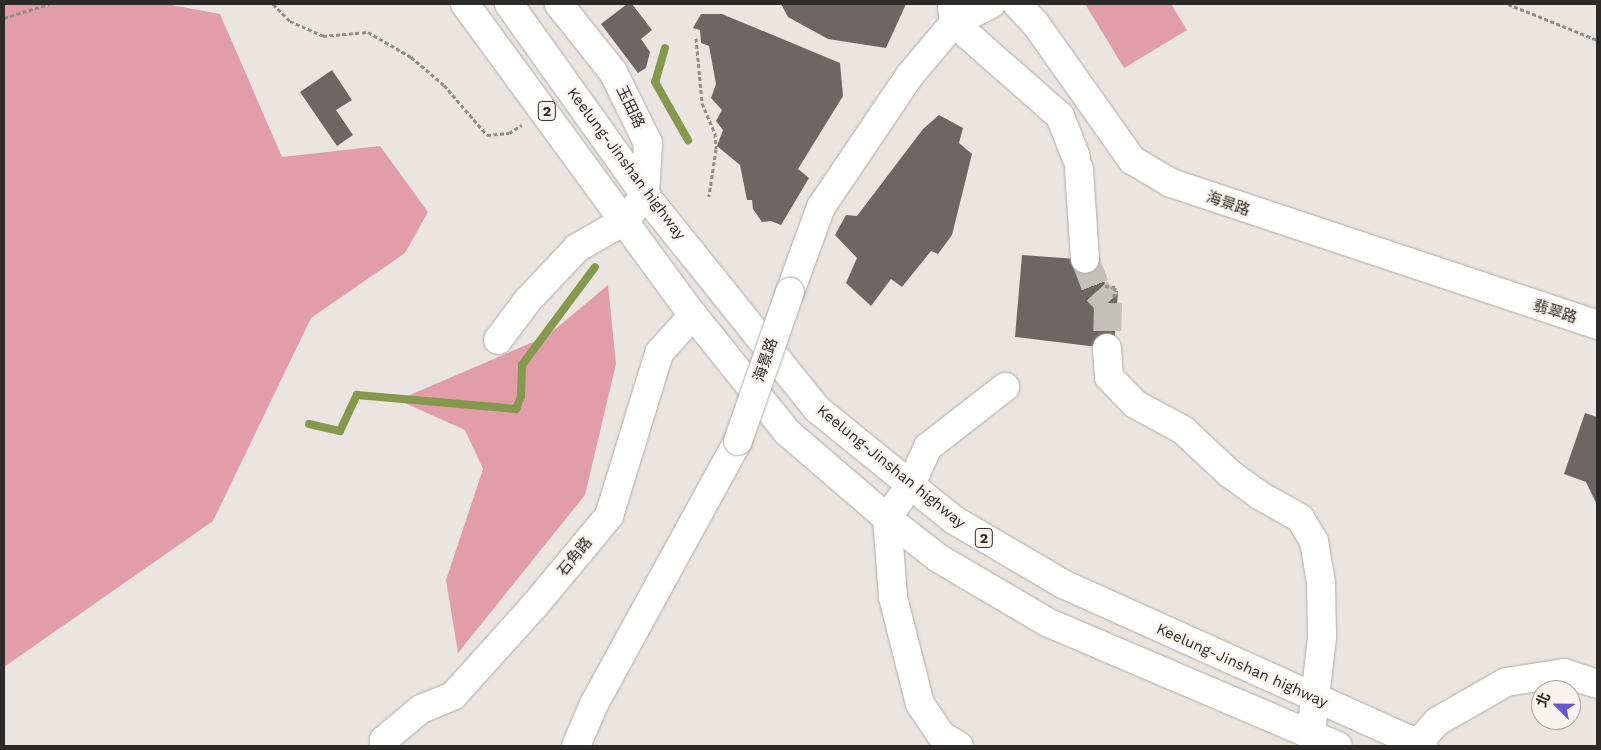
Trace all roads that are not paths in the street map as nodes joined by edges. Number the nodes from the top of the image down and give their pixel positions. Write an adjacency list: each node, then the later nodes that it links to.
1 (465, 4): 8 (street, Keelung-Jinshan highway / 2)
2 (509, 4): 7 (street, Keelung-Jinshan highway / 2)
3 (560, 4): 7 (street, 玉田路)
4 (991, 4): 6 (street, 海景路)
5 (1017, 4): 10 (street, 海景路)
6 (953, 14): 9 (street); 23 (street, 海景路, bridge)
7 (645, 195): 8 (street); 16 (street, Keelung-Jinshan highway / 2)
8 (624, 221): 11 (street, Keelung-Jinshan highway / 2); 13 (street)
9 (1085, 259)
10 (1512, 299): 12 (street, 翡翠路)
11 (693, 315): 17 (street, Keelung-Jinshan highway / 2); 22 (street, 石角路)
12 (1597, 325)
13 (498, 340)
14 (1107, 348): 19 (street)
15 (1005, 387): 16 (street)
16 (911, 484): 17 (street); 19 (street, Keelung-Jinshan highway / 2)
17 (887, 518): 20 (street, Keelung-Jinshan highway / 2); 24 (street)
18 (1597, 684): 21 (street)
19 (1315, 700): 20 (street); 21 (street, Keelung-Jinshan highway / 2)
20 (1311, 734): 25 (street, Keelung-Jinshan highway / 2)
21 (1420, 745)
22 (384, 746)
23 (576, 746)
24 (959, 746)
25 (1338, 746)

